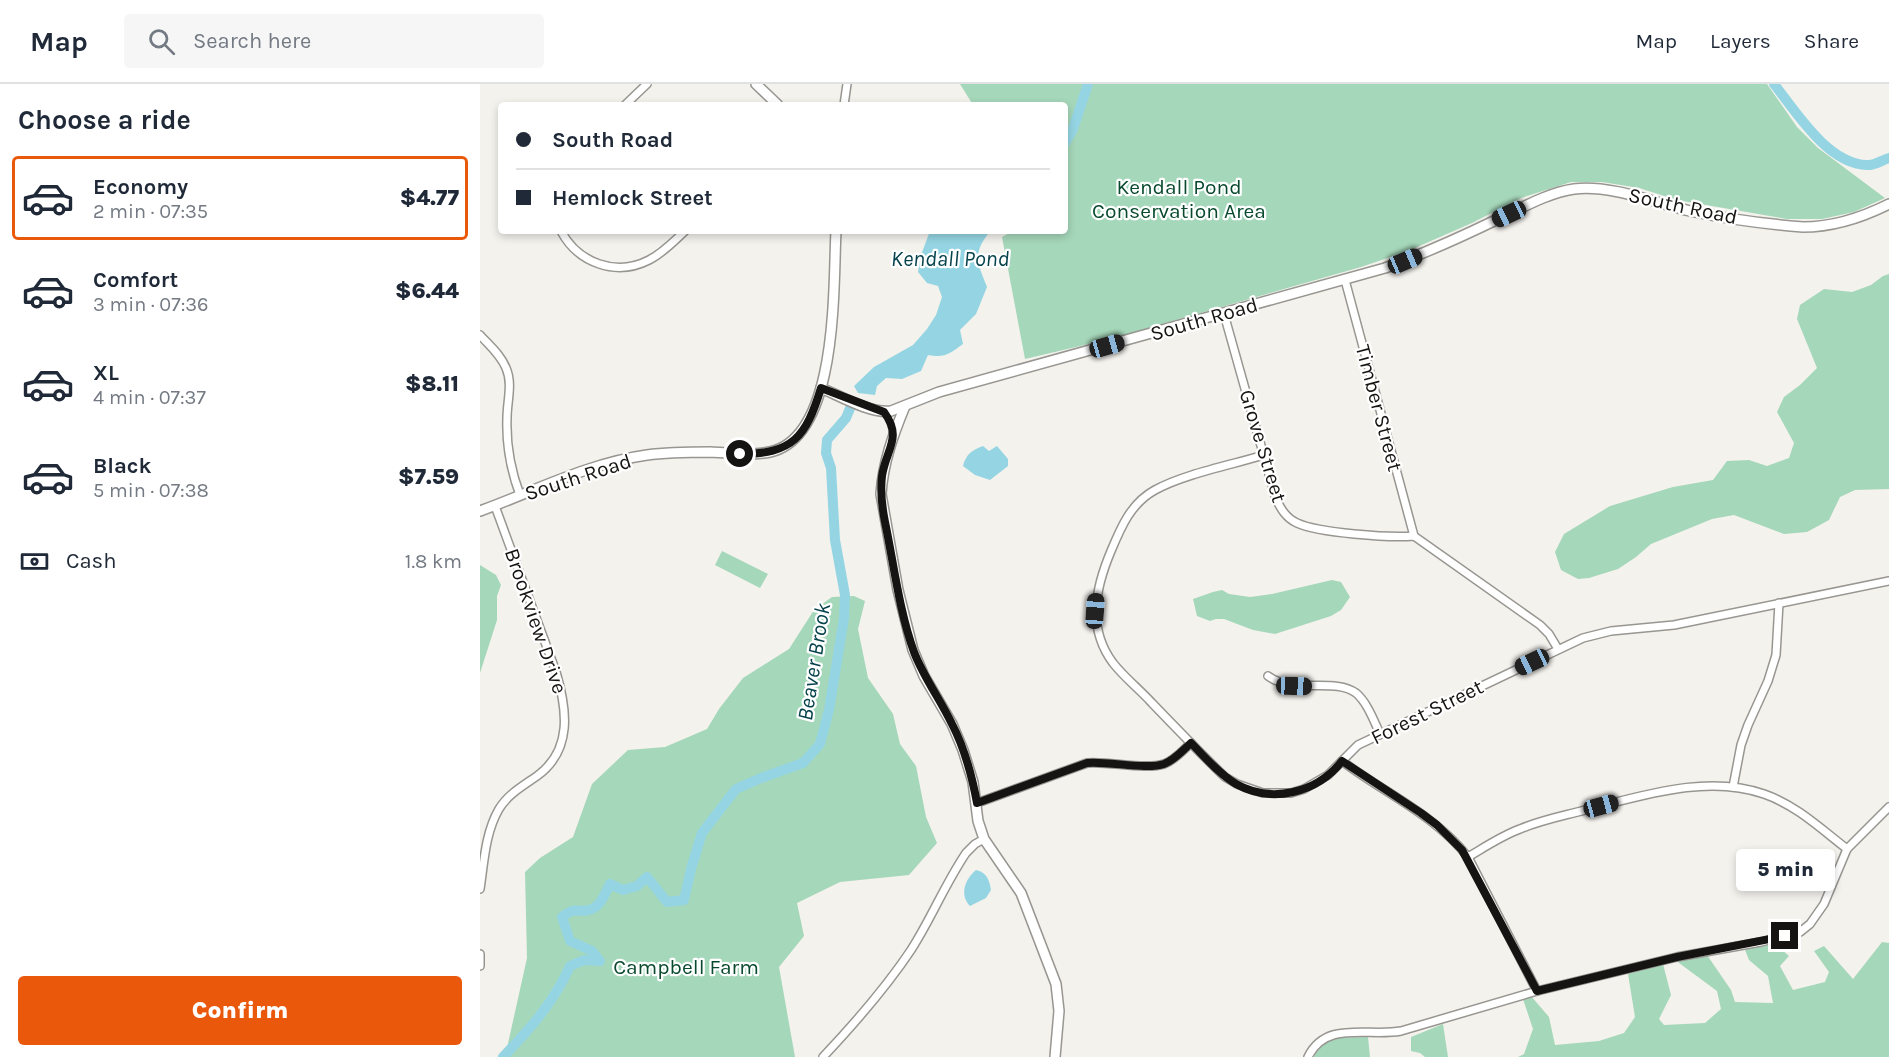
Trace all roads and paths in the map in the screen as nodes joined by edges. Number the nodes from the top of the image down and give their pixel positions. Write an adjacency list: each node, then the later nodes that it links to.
1 (647, 84): 4 (street)
2 (756, 84): 5 (street)
3 (847, 84): 6 (street)
4 (629, 102)
5 (775, 102)
6 (844, 102)
7 (1889, 204): 11 (street, South Road)
8 (563, 234): 9 (street)
9 (682, 234)
10 (836, 234): 14 (street, South Road)
11 (1345, 280): 12 (street, South Road); 22 (street, Timber Street)
12 (1224, 314): 15 (street, South Road); 18 (street, Grove Street)
13 (480, 335): 19 (street)
14 (821, 388): 16 (street); 19 (street, South Road)
15 (905, 406): 16 (street, South Road); 17 (street)
16 (884, 412): 17 (street)
17 (894, 432): 31 (street)
18 (1264, 455): 22 (street, Grove Street); 28 (street, Forest Street)
19 (520, 495): 20 (street, South Road)
20 (495, 506): 21 (street, South Road); 36 (street, Brookview Drive)
21 (480, 511)
22 (1414, 536): 25 (street)
23 (1889, 581): 24 (street, Forest Street)
24 (1779, 603): 25 (street, Forest Street); 30 (street)
25 (1558, 649): 27 (street, Forest Street)
26 (1268, 676): 27 (street)
27 (1380, 734): 29 (street, Forest Street)
28 (1191, 743): 29 (street, Forest Street); 31 (street)
29 (1342, 761): 35 (street)
30 (1733, 787): 34 (street); 35 (street)
31 (977, 803): 33 (street)
32 (1889, 807): 34 (street)
33 (984, 839): 40 (street); 41 (street)
34 (1847, 849): 39 (street)
35 (1468, 857): 39 (street)
36 (480, 889)
37 (480, 954): 38 (street)
38 (480, 966)
39 (1537, 991): 42 (street)
40 (823, 1057)
41 (1055, 1057)
42 (1308, 1057)

